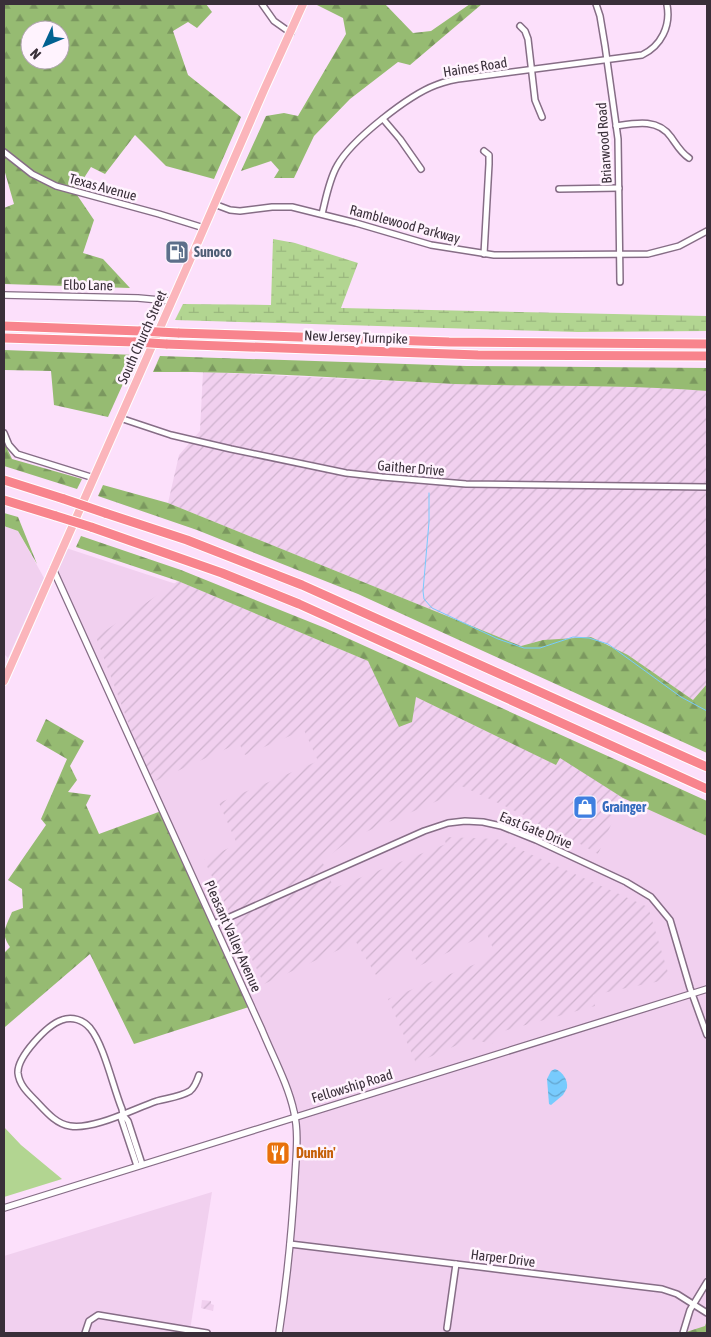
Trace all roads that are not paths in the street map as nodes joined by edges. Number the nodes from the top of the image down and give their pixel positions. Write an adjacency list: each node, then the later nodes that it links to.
1 (262, 4): 6 (street)
2 (303, 4): 6 (main road, South Church Street)
3 (596, 4): 7 (street, Briarwood Road)
4 (667, 5): 7 (street, Haines Road)
5 (520, 26): 8 (street)
6 (290, 33): 18 (main road, South Church Street)
7 (606, 61): 8 (street, Haines Road); 11 (street, Briarwood Road)
8 (532, 70): 9 (street); 10 (street, Haines Road)
9 (542, 117)
10 (383, 119): 15 (street); 19 (street, Haines Road)
11 (616, 126): 14 (street); 17 (street, Briarwood Road)
12 (484, 151): 22 (street)
13 (4, 152): 20 (street, Texas Avenue)
14 (688, 158)
15 (421, 169)
16 (559, 188): 17 (street)
17 (619, 188): 23 (street, Briarwood Road)
18 (214, 204): 19 (street, Ramblewood Parkway); 20 (main road, South Church Street)
19 (322, 214): 22 (street, Ramblewood Parkway)
20 (204, 228): 26 (main road, South Church Street)
21 (707, 231): 23 (street, Ramblewood Parkway)
22 (484, 254): 23 (street, Ramblewood Parkway)
23 (619, 255): 24 (street, Briarwood Road)
24 (620, 282)
25 (4, 295): 26 (street, Elbo Lane)
26 (172, 301): 31 (main road, South Church Street)
27 (4, 326): 29 (highway, New Jersey Turnpike, bridge)
28 (4, 338): 30 (highway, New Jersey Turnpike, bridge)
29 (707, 344)
30 (707, 356)
31 (120, 418): 33 (main road, South Church Street); 35 (street, Gaither Drive)
32 (4, 433): 33 (street)
33 (94, 478): 37 (main road, South Church Street)
34 (4, 480): 39 (highway, bridge)
35 (707, 486)
36 (4, 500): 40 (highway, bridge)
37 (54, 569): 38 (main road, South Church Street); 41 (street, Pleasant Valley Avenue)
38 (4, 681)
39 (707, 767)
40 (707, 789)
41 (214, 924): 43 (street, East Gate Drive); 47 (street, Pleasant Valley Avenue)
42 (707, 989): 43 (street, Fellowship Road)
43 (692, 994): 44 (street, East Gate Drive); 47 (street, Fellowship Road)
44 (707, 1035)
45 (199, 1075): 46 (street)
46 (123, 1114): 46 (street); 48 (street)
47 (295, 1117): 48 (street, Fellowship Road); 50 (street, Pleasant Valley Avenue)
48 (139, 1165): 49 (street, Fellowship Road)
49 (4, 1208)
50 (290, 1244): 51 (street, Harper Drive); 58 (street, Pleasant Valley Avenue)
51 (456, 1264): 53 (street, Harper Drive); 55 (street)
52 (707, 1282): 53 (street)
53 (693, 1304): 54 (street, Harper Drive); 59 (street)
54 (707, 1313)
55 (447, 1328)
56 (85, 1333): 57 (street)
57 (207, 1333)
58 (279, 1333)
59 (683, 1333)

